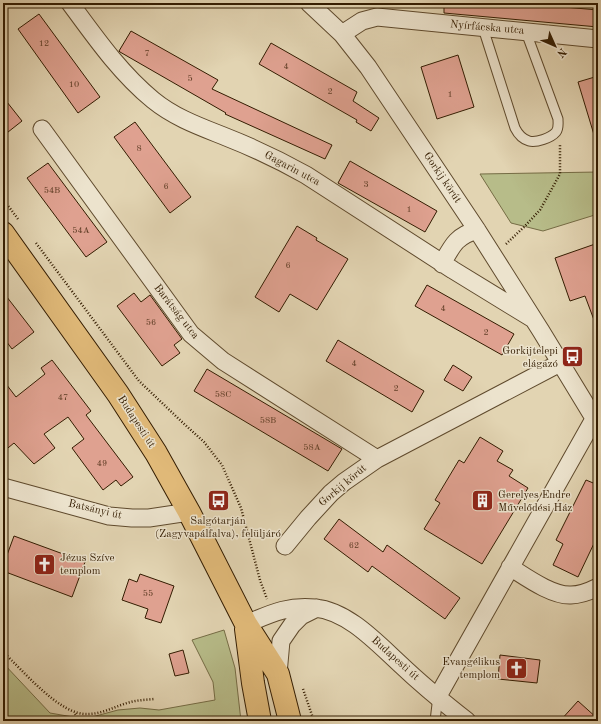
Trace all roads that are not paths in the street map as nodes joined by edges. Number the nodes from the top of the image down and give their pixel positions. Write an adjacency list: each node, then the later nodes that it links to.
1 (70, 3): 12 (street, Gagarin utca)
2 (309, 3): 7 (street, Gorkij körút)
3 (388, 3): 4 (street)
4 (377, 17): 5 (street, Nyírfácska utca); 7 (street, Nyírfácska utca)
5 (483, 28): 6 (street, Nyírfácska utca); 6 (lane)
6 (526, 32): 8 (street, Nyírfácska utca)
7 (342, 34): 11 (street, Gorkij körút)
8 (598, 39)
9 (42, 129): 16 (street, Barátság utca)
10 (12, 229): 18 (main road, Budapesti út)
11 (477, 230): 12 (street); 13 (street, Gorkij körút)
12 (442, 264): 13 (street, Gagarin utca)
13 (533, 319): 14 (street, Gorkij körút)
14 (560, 363): 15 (street, Gorkij körút); 16 (street, Gorkij körút)
15 (597, 416): 20 (street, Gorkij körút)
16 (376, 459): 19 (street, Gorkij körút)
17 (3, 487): 18 (street, Batsányi út)
18 (189, 512): 23 (main road, Budapesti út)
19 (285, 546)
20 (510, 567): 21 (street); 25 (street, Gorkij körút)
21 (598, 587)
22 (317, 608): 23 (street, Budapesti út); 24 (street, Budapesti út); 25 (street, Budapesti út)
23 (246, 624): 24 (main road, Budapesti út); 26 (main road)
24 (278, 674): 27 (main road, Budapesti út)
25 (438, 696): 28 (lane); 29 (street, Budapesti út)
26 (260, 721)
27 (290, 721)
28 (435, 721)
29 (467, 721)

